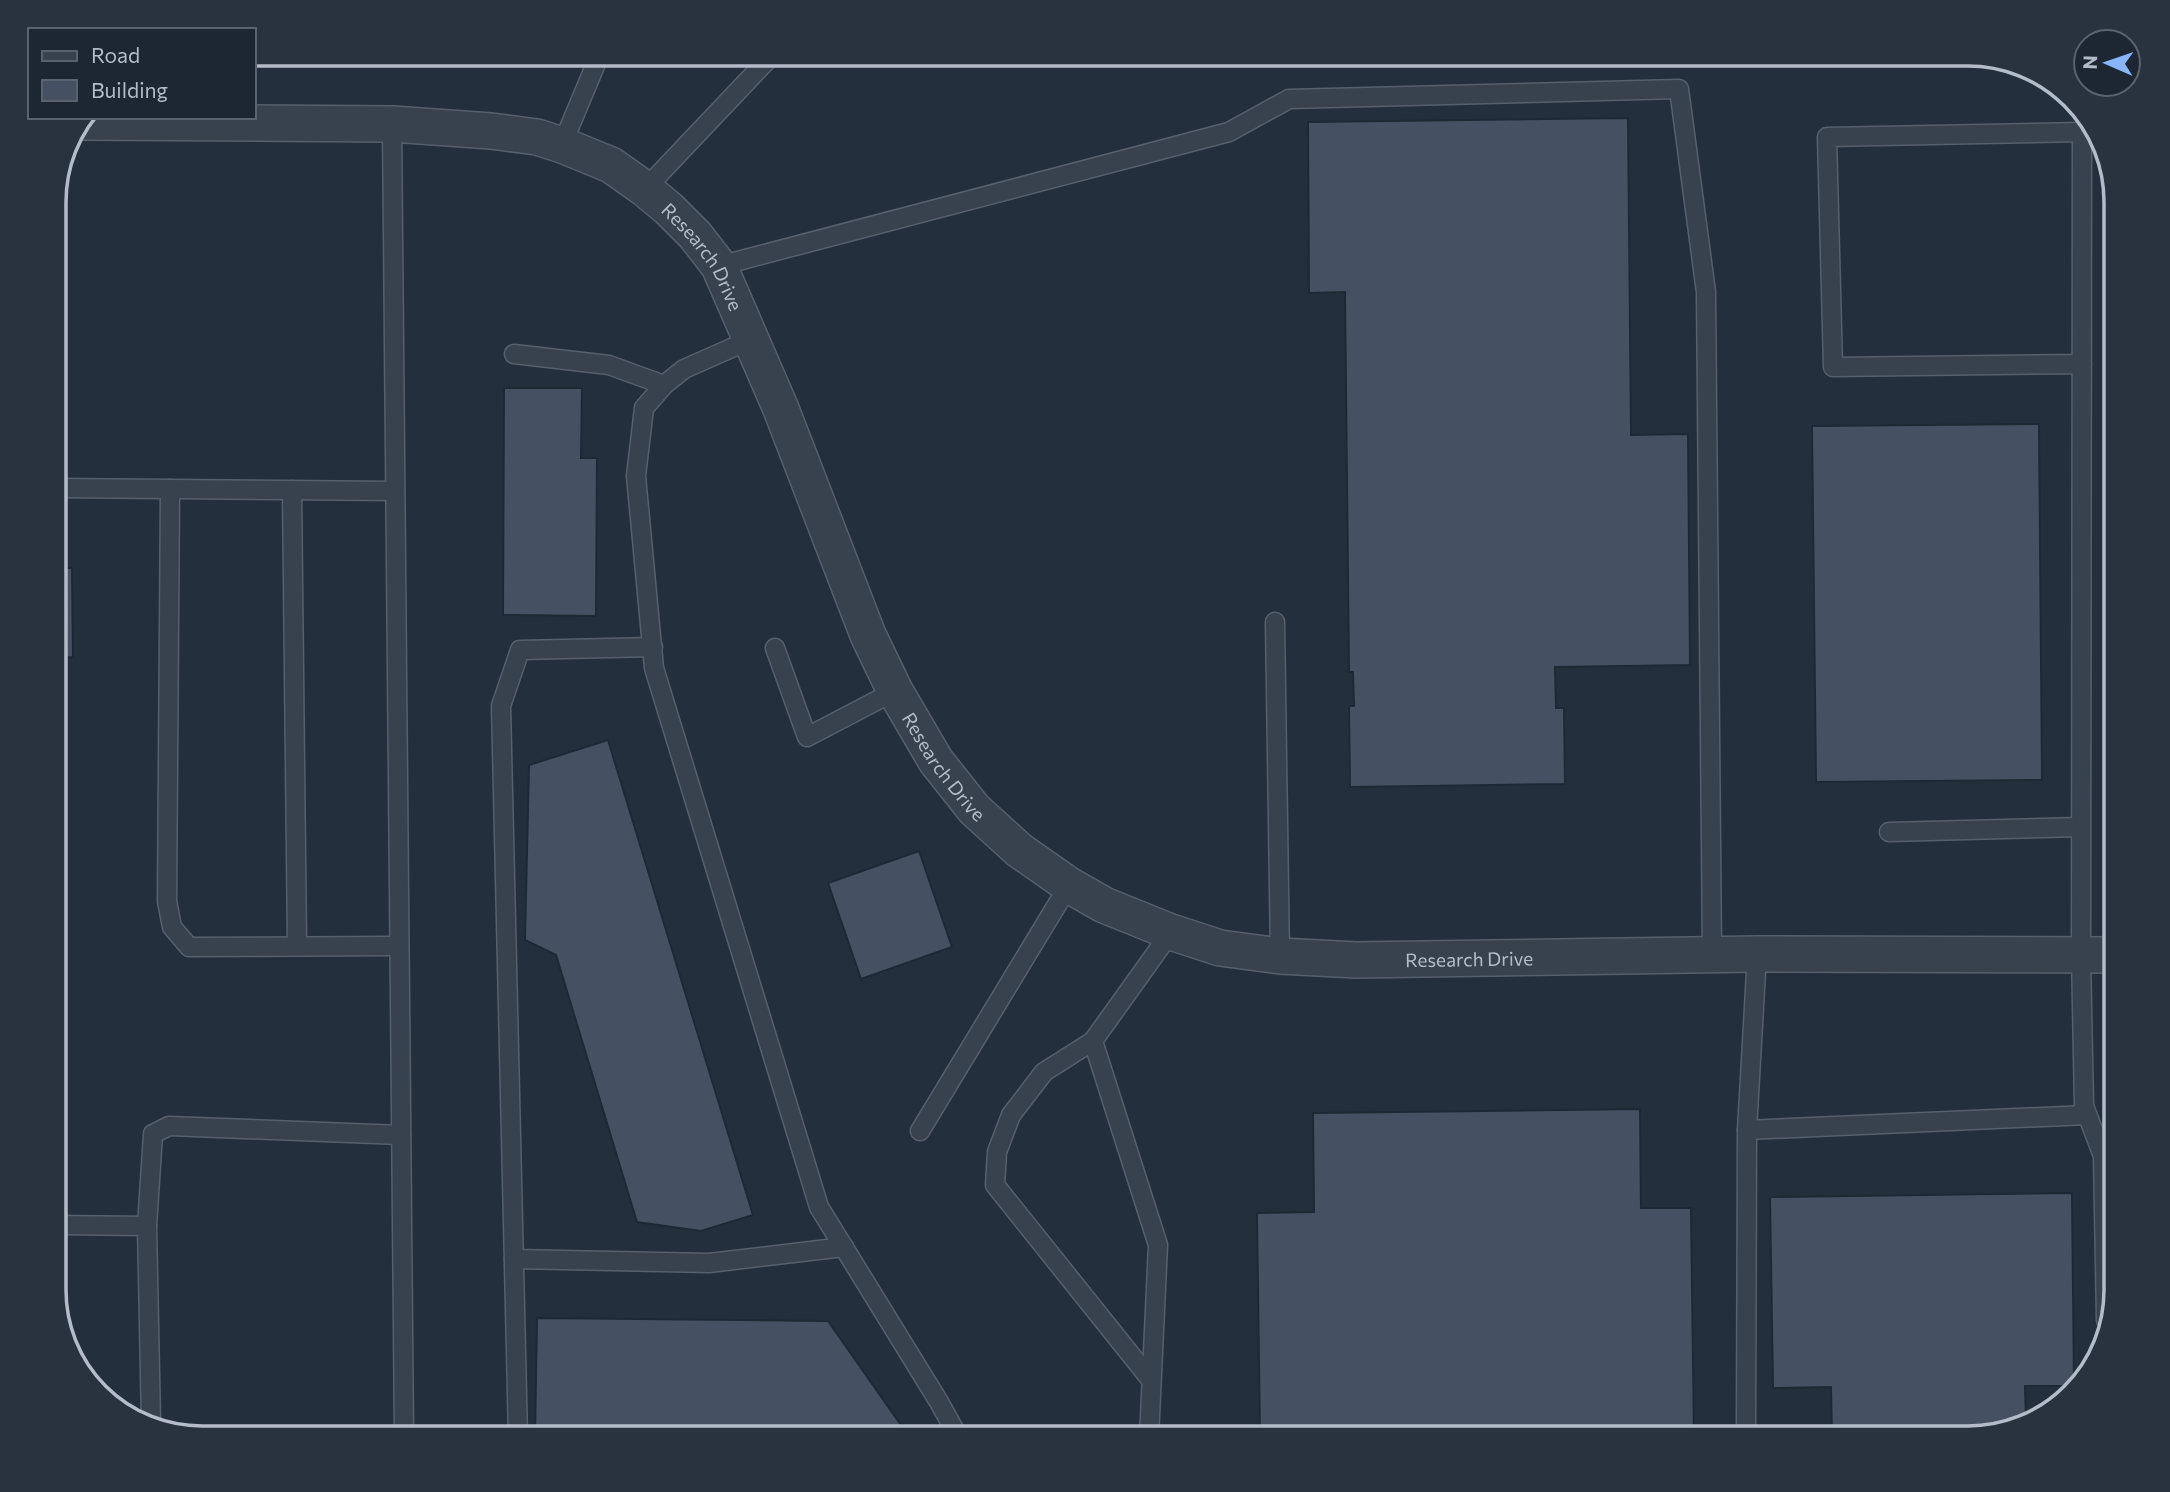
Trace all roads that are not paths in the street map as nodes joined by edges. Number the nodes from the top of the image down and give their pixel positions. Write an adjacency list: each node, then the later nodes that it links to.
1 (595, 66): 5 (lane)
2 (762, 66): 6 (lane)
3 (93, 122): 4 (street, Research Drive)
4 (392, 124): 5 (street, Research Drive); 15 (lane)
5 (562, 145): 6 (street, Research Drive)
6 (645, 190): 7 (street, Research Drive)
7 (719, 266): 8 (street, Research Drive); 27 (lane)
8 (752, 339): 11 (lane); 19 (street, Research Drive)
9 (514, 354): 11 (lane)
10 (2082, 364): 10 (lane); 20 (lane)
11 (664, 385): 17 (lane)
12 (67, 488): 13 (lane)
13 (170, 489): 14 (lane); 24 (lane)
14 (292, 490): 15 (lane); 24 (lane)
15 (394, 491): 25 (lane)
16 (1275, 622): 29 (lane)
17 (653, 647): 39 (lane); 40 (lane)
18 (775, 648): 19 (lane)
19 (895, 691): 22 (street, Research Drive)
20 (2081, 827): 21 (lane); 30 (lane)
21 (1889, 832)
22 (1069, 885): 23 (street, Research Drive); 34 (lane)
23 (1171, 932): 29 (street, Research Drive); 31 (lane)
24 (297, 946): 25 (lane)
25 (399, 946): 35 (lane)
26 (1757, 954): 27 (street, Research Drive); 30 (street, Research Drive); 33 (lane)
27 (1712, 955): 29 (street, Research Drive)
28 (2104, 955): 30 (street, Research Drive)
29 (1280, 956)
30 (2081, 956): 32 (lane)
31 (1093, 1041): 41 (lane); 41 (lane)
32 (2087, 1115): 33 (lane); 36 (lane)
33 (1747, 1130): 47 (lane)
34 (920, 1131)
35 (401, 1135): 38 (lane); 43 (lane)
36 (2104, 1211)
37 (67, 1225): 38 (lane)
38 (146, 1226): 42 (lane)
39 (844, 1247): 40 (lane); 45 (lane)
40 (514, 1259): 44 (lane)
41 (1151, 1380): 46 (lane)
42 (151, 1415)
43 (404, 1426)
44 (517, 1426)
45 (952, 1426)
46 (1149, 1426)
47 (1746, 1426)

